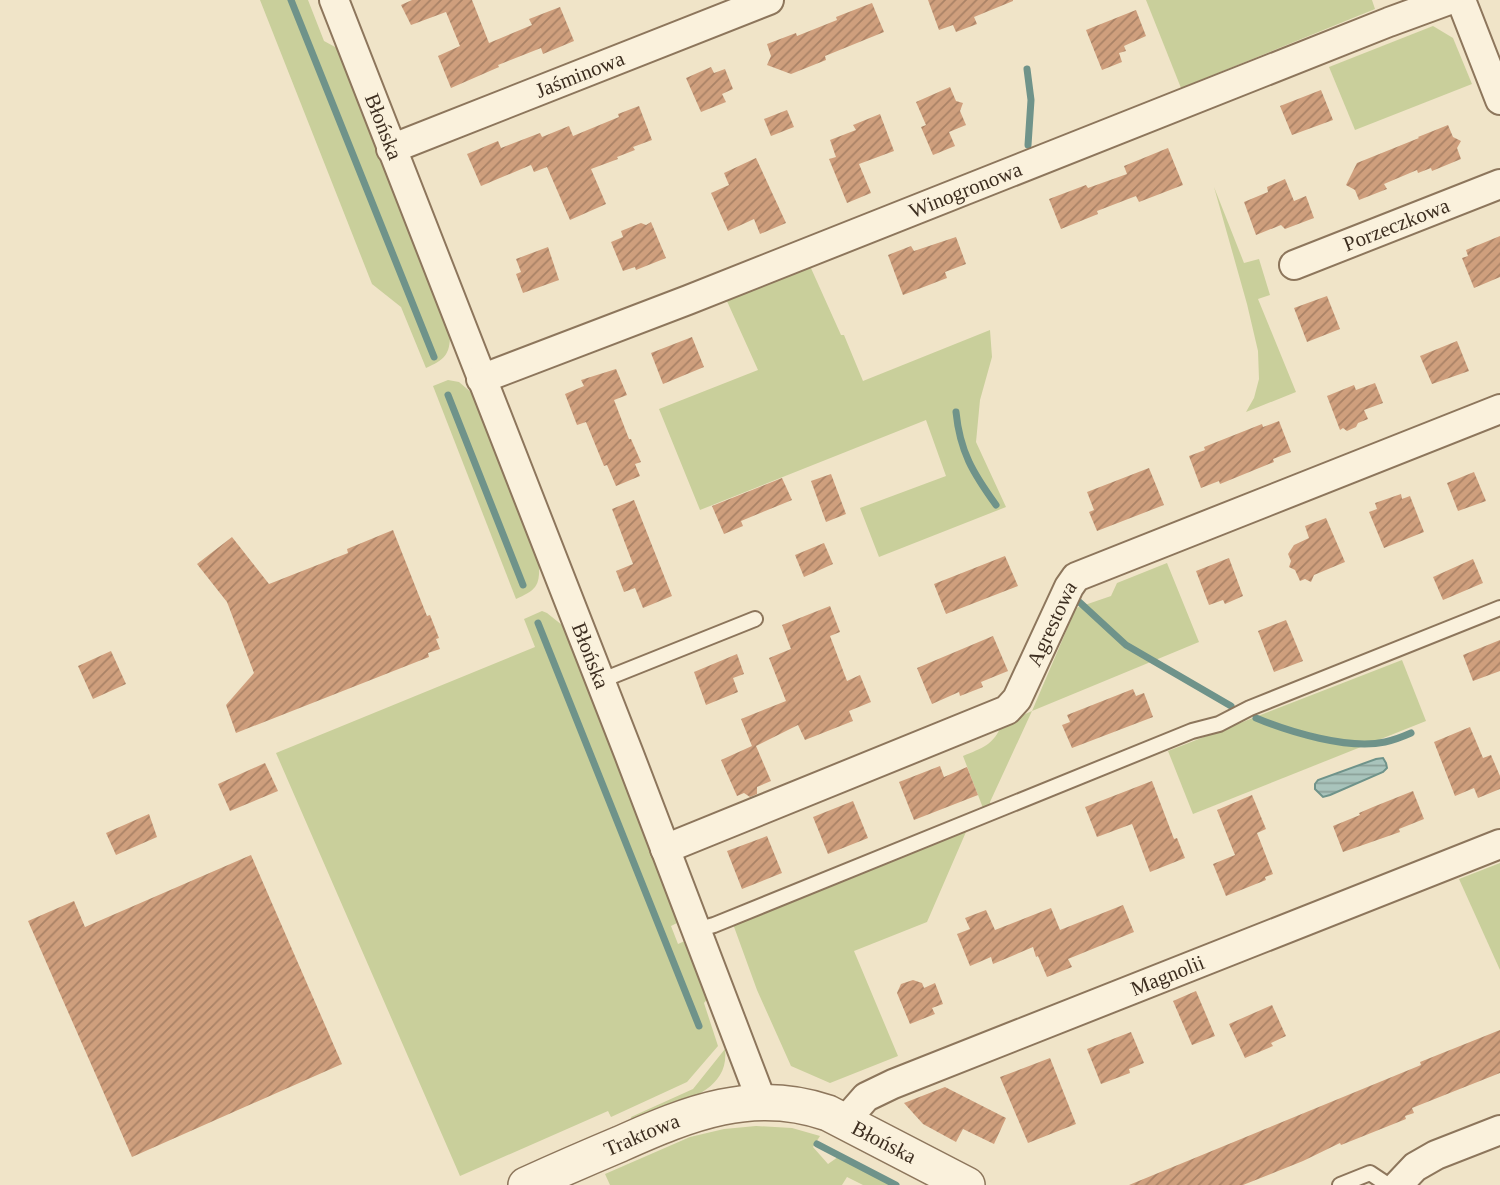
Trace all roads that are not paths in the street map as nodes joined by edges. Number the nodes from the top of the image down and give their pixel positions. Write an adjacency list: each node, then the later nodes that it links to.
1 (334, 0): 6 (street, Błońska)
2 (769, 0): 6 (street, Jaśminowa)
3 (1449, 0): 9 (street, Winogronowa)
4 (1461, 0): 5 (street)
5 (1500, 100)
6 (391, 149): 9 (street, Błońska)
7 (1500, 184): 8 (street, Porzeczkowa)
8 (1294, 265)
9 (481, 379): 13 (street, Błońska)
10 (1500, 410): 15 (street, Agrestowa)
11 (1500, 608): 16 (lane)
12 (755, 620): 13 (lane)
13 (600, 681): 15 (street, Błońska)
14 (1500, 844): 18 (street, Magnolii)
15 (665, 849): 16 (street, Błońska)
16 (696, 930): 17 (street, Błońska)
17 (762, 1102): 18 (street, Błońska); 20 (street, Traktowa)
18 (845, 1121): 21 (street, Błońska)
19 (1500, 1130): 24 (street)
20 (526, 1185)
21 (967, 1185)
22 (1340, 1185): 23 (lane)
23 (1388, 1185)
24 (1398, 1185)

